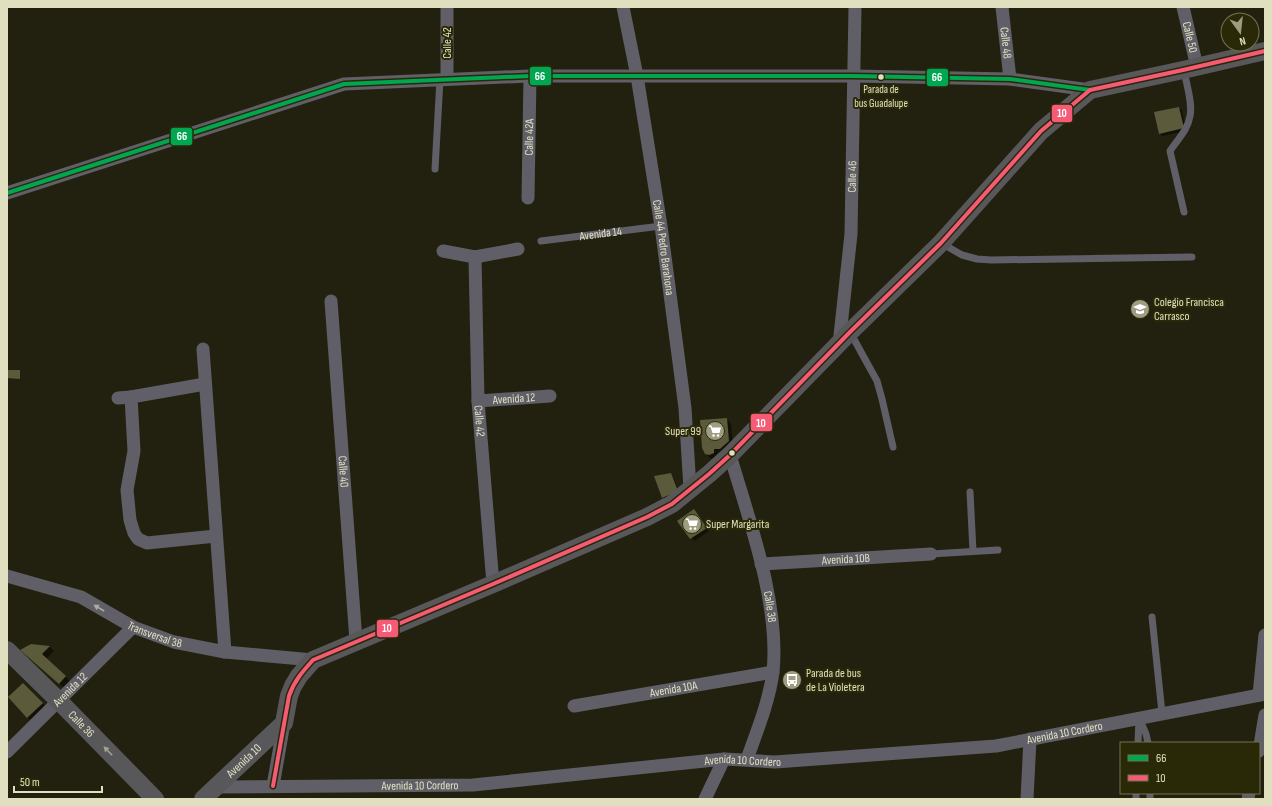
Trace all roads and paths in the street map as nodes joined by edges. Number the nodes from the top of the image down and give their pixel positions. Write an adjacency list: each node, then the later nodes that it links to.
1 (447, 7): 11 (street, Calle 42)
2 (623, 7): 9 (street, Calle 44 Pedro Barahona)
3 (855, 7): 10 (street, Calle 46)
4 (1002, 7): 12 (street, Calle 48)
5 (1183, 7): 7 (street, Calle 50)
6 (1265, 51): 7 (street)
7 (1190, 69): 13 (street); 17 (lane)
8 (530, 76): 9 (street); 11 (street); 16 (street, Calle 42A)
9 (637, 76): 10 (street); 18 (street, Calle 44 Pedro Barahona)
10 (853, 76): 12 (street); 26 (street, Calle 46)
11 (444, 79): 14 (lane, Calle 42); 15 (street)
12 (1010, 79): 13 (street)
13 (1090, 90): 20 (street)
14 (435, 169)
15 (7, 193)
16 (528, 198)
17 (1184, 212)
18 (661, 226): 19 (lane, Avenida 14); 33 (street, Calle 44 Pedro Barahona)
19 (541, 241)
20 (941, 243): 24 (lane); 26 (street)
21 (518, 249): 23 (street)
22 (443, 251): 23 (street)
23 (475, 257): 30 (street, Calle 42)
24 (1192, 257)
25 (331, 301): 45 (street, Calle 40)
26 (845, 339): 31 (lane); 32 (street)
27 (203, 349): 28 (street)
28 (206, 384): 35 (street); 35 (street)
29 (550, 396): 30 (street, Avenida 12)
30 (478, 401): 41 (street, Calle 42)
31 (893, 447)
32 (730, 455): 33 (street); 39 (street, Calle 38)
33 (690, 489): 41 (street)
34 (970, 492): 37 (lane)
35 (216, 536): 47 (street)
36 (998, 550): 37 (lane)
37 (973, 551): 38 (lane)
38 (931, 554): 39 (street, Avenida 10B)
39 (761, 564): 49 (street, Calle 38)
40 (7, 576): 43 (street, Transversal 38, one-way to 40)
41 (493, 584): 45 (street)
42 (1152, 617): 53 (lane)
43 (133, 627): 47 (street, Transversal 38); 51 (street, Avenida 12)
44 (1265, 635): 50 (street)
45 (356, 641): 48 (street)
46 (7, 650): 51 (street, Calle 36)
47 (225, 652): 48 (street, Transversal 38)
48 (313, 660): 56 (street)
49 (773, 672): 52 (street, Avenida 10A); 63 (street, Calle 38)
50 (1262, 694): 53 (street, Avenida 10 Cordero)
51 (59, 701): 61 (street, Avenida 12); 67 (street, Calle 36, one-way to 51)
52 (574, 706)
53 (1162, 713): 55 (street, Avenida 10 Cordero)
54 (1265, 715): 60 (street)
55 (1139, 718): 57 (street, Avenida 10 Cordero); 58 (lane); 59 (lane)
56 (284, 723): 64 (street); 66 (street, Avenida 10)
57 (1030, 739): 63 (street, Avenida 10 Cordero); 69 (street)
58 (1138, 742)
59 (1148, 742)
60 (1260, 745)
61 (7, 752)
62 (724, 759): 63 (street, Avenida 10 Cordero); 65 (street, Avenida 10 Cordero); 68 (street)
63 (747, 759)
64 (273, 786): 65 (street, Avenida 10 Cordero); 66 (street, Avenida 10 Cordero)
65 (377, 792)
66 (210, 793)
67 (155, 799)
68 (705, 799)
69 (1027, 799)

